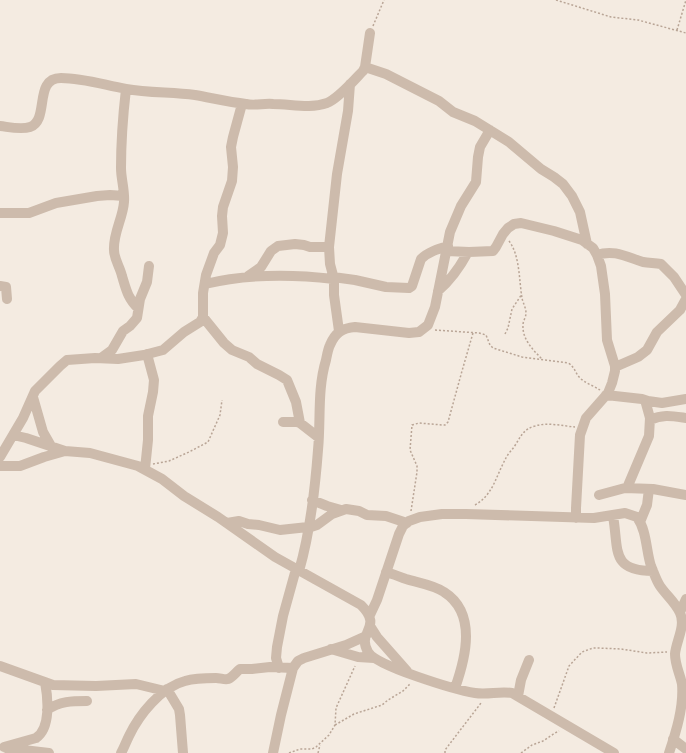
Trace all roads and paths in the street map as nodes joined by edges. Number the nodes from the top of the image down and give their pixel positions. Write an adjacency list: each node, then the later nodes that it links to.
1 (384, 0): 5 (path)
2 (556, 0): 4 (path)
3 (686, 0): 4 (path)
4 (677, 30): 6 (path)
5 (370, 33): 7 (street)
6 (686, 33)
7 (365, 67): 8 (street); 12 (street)
8 (350, 84): 10 (street); 17 (street)
9 (126, 89): 10 (street); 11 (street); 13 (street)
10 (242, 104): 24 (street)
11 (0, 126)
12 (490, 130): 16 (street); 18 (street)
13 (124, 196): 14 (street); 31 (street)
14 (0, 213)
15 (503, 234): 16 (street); 19 (street); 27 (path)
16 (587, 244): 20 (street)
17 (328, 247): 22 (street); 23 (street)
18 (447, 248): 19 (street); 23 (street); 26 (street)
19 (468, 252): 26 (street)
20 (597, 255): 28 (street); 41 (street)
21 (149, 266): 31 (street)
22 (248, 276): 23 (street); 24 (street)
23 (333, 278): 35 (street)
24 (204, 284): 33 (street)
25 (0, 286): 29 (street)
26 (438, 291): 34 (street)
27 (522, 294): 37 (path); 40 (path)
28 (686, 295)
29 (7, 299)
30 (686, 299): 32 (street)
31 (138, 308): 39 (street)
32 (683, 309): 41 (street)
33 (203, 317): 38 (street); 52 (street)
34 (424, 329): 35 (street); 36 (path)
35 (339, 331): 55 (street)
36 (473, 333): 40 (path); 71 (path)
37 (505, 334)
38 (146, 354): 39 (street); 60 (street)
39 (102, 358): 43 (street)
40 (542, 359): 42 (path)
41 (615, 367): 42 (street)
42 (606, 395): 46 (street); 53 (street)
43 (32, 397): 54 (street); 56 (street)
44 (686, 399): 47 (street)
45 (222, 400): 60 (path)
46 (645, 400): 47 (street); 50 (street)
47 (669, 401): 48 (street)
48 (669, 415): 49 (street); 50 (street)
49 (686, 418)
50 (650, 420): 61 (street)
51 (283, 422): 52 (street)
52 (300, 423): 55 (street)
53 (582, 427): 68 (path); 70 (street)
54 (12, 435): 56 (street); 58 (street)
55 (318, 437): 66 (street)
56 (50, 446): 57 (street)
57 (65, 451): 59 (street); 60 (street)
58 (0, 457)
59 (0, 466)
60 (145, 467): 73 (street)
61 (634, 472): 62 (street); 63 (street)
62 (628, 488): 63 (street); 65 (street)
63 (647, 489): 64 (street); 72 (street)
64 (686, 494)
65 (599, 495)
66 (312, 500): 67 (street); 74 (street)
67 (341, 510): 71 (street); 74 (street)
68 (465, 514): 70 (street); 71 (street)
69 (613, 516): 70 (street); 72 (street); 76 (street)
70 (576, 518)
71 (408, 522): 77 (street)
72 (640, 522): 76 (street)
73 (227, 523): 74 (street); 75 (street)
74 (308, 528): 75 (street)
75 (298, 570): 80 (street); 89 (street)
76 (653, 571): 79 (street)
77 (386, 572): 80 (street); 94 (street)
78 (686, 599): 79 (street)
79 (680, 612): 84 (street)
80 (370, 615): 81 (street)
81 (370, 626): 82 (street); 91 (street)
82 (366, 636): 83 (street); 86 (street)
83 (331, 649): 85 (street); 90 (street)
84 (676, 651): 100 (path); 103 (street)
85 (358, 657): 86 (street); 101 (path)
86 (374, 658): 91 (street)
87 (529, 660): 97 (street)
88 (0, 666): 93 (street)
89 (279, 668): 90 (street); 95 (street)
90 (293, 668): 111 (street)
91 (408, 673): 92 (street)
92 (418, 676): 94 (street); 101 (path)
93 (45, 682): 95 (street); 99 (street)
94 (455, 688): 96 (street)
95 (166, 690): 109 (street); 110 (street)
96 (489, 694): 97 (street); 114 (path)
97 (518, 696): 100 (street)
98 (87, 701): 99 (street)
99 (47, 710): 105 (street)
100 (550, 715): 102 (street)
101 (335, 725): 104 (path)
102 (572, 728): 115 (path); 116 (street)
103 (673, 739): 106 (street); 117 (street)
104 (321, 744): 112 (path); 113 (path)
105 (2, 747): 107 (street)
106 (686, 749)
107 (44, 753): 108 (street)
108 (49, 753)
109 (121, 753)
110 (183, 753)
111 (273, 753)
112 (289, 753)
113 (318, 753)
114 (445, 753)
115 (521, 753)
116 (614, 753)
117 (669, 753)

